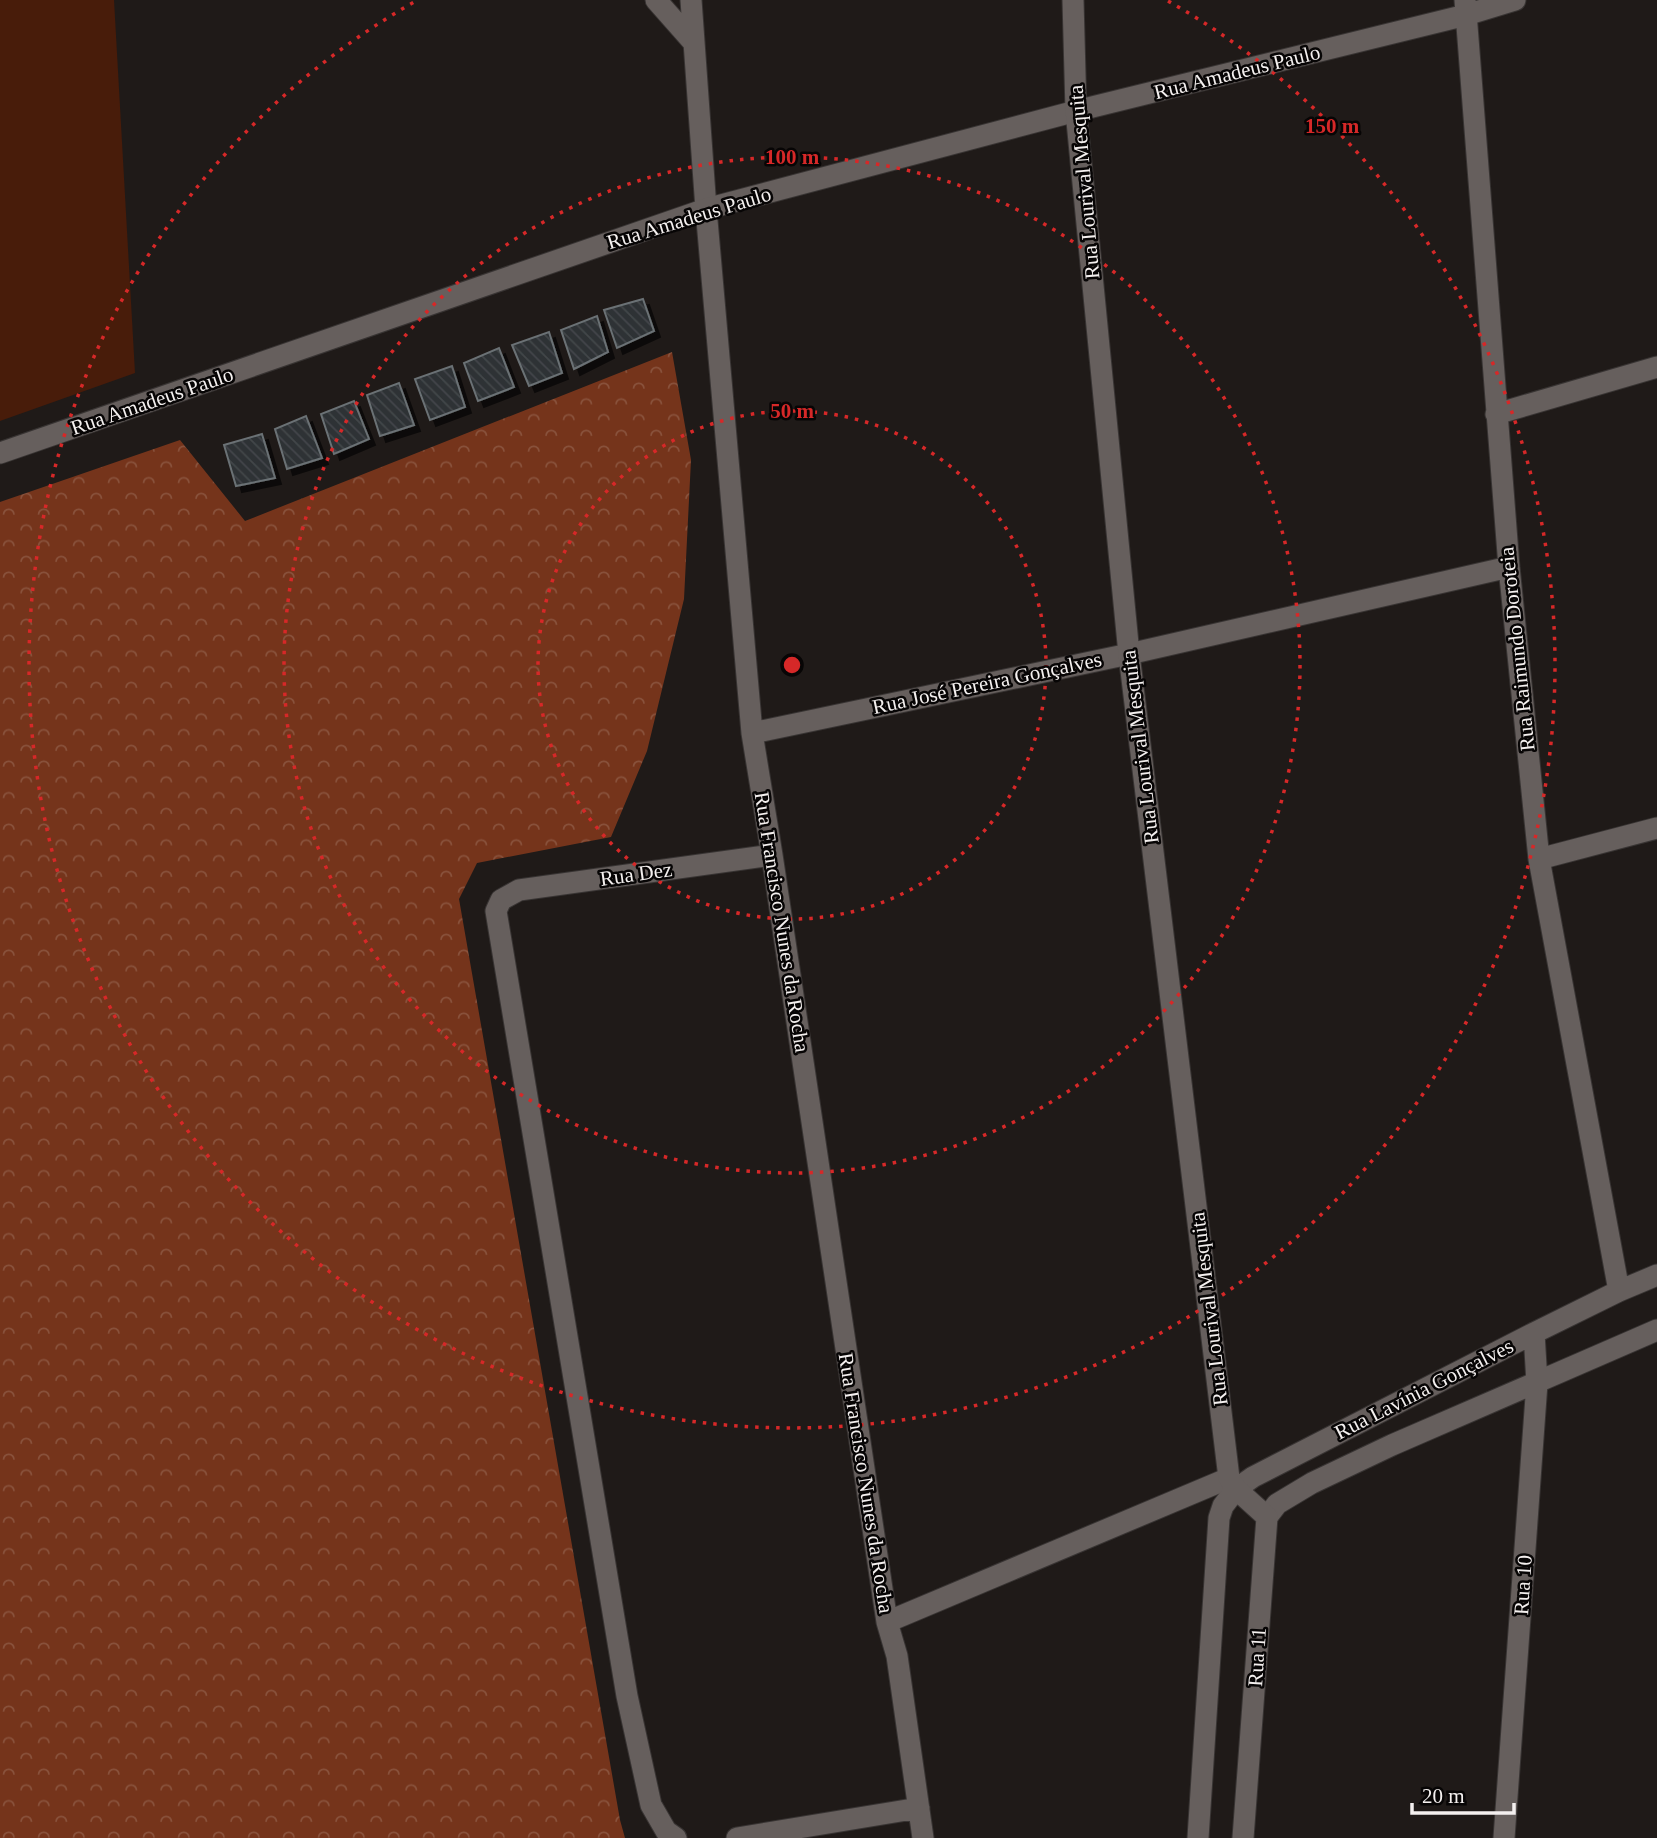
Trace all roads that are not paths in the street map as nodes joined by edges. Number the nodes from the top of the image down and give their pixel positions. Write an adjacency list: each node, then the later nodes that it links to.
1 (656, 0): 6 (street)
2 (691, 0): 6 (street, Rua Francisco Nunes da Rocha)
3 (1073, 0): 7 (street, Rua Lourival Mesquita)
4 (1515, 0): 5 (street, Rua Amadeus Paulo)
5 (1466, 7): 7 (street, Rua Amadeus Paulo); 10 (street, Rua Raimundo Doroteia)
6 (694, 43): 8 (street, Rua Francisco Nunes da Rocha)
7 (1076, 111): 8 (street, Rua Amadeus Paulo); 13 (street, Rua Lourival Mesquita)
8 (706, 209): 11 (street, Rua Amadeus Paulo); 14 (street, Rua Francisco Nunes da Rocha)
9 (1657, 367): 10 (street)
10 (1496, 414): 12 (street, Rua Raimundo Doroteia)
11 (0, 453)
12 (1509, 567): 13 (street, Rua José Pereira Gonçalves); 17 (street, Rua Raimundo Doroteia)
13 (1129, 654): 14 (street, Rua José Pereira Gonçalves); 23 (street, Rua Lourival Mesquita)
14 (752, 733): 16 (street, Rua Francisco Nunes da Rocha)
15 (1657, 828): 17 (street)
16 (772, 855): 25 (street, Rua Francisco Nunes da Rocha); 27 (street, Rua Dez)
17 (1539, 859): 19 (street, Rua Raimundo Doroteia)
18 (1657, 1275): 19 (street, Rua Lavínia Gonçalves)
19 (1619, 1291): 21 (street, Rua Lavínia Gonçalves)
20 (1657, 1330): 22 (street, Rua Lavínia Gonçalves)
21 (1534, 1332): 22 (street, Rua 10); 23 (street, Rua Lavínia Gonçalves)
22 (1537, 1383): 24 (street, Rua Lavínia Gonçalves); 32 (street, Rua 10)
23 (1233, 1483): 24 (street); 25 (street, Rua Lavínia Gonçalves); 30 (street, Rua Lavínia Gonçalves)
24 (1267, 1517): 31 (street, Rua 11)
25 (887, 1622): 26 (street, Rua Francisco Nunes da Rocha)
26 (919, 1808): 28 (street); 29 (street, Rua Francisco Nunes da Rocha)
27 (676, 1838)
28 (737, 1838)
29 (923, 1838)
30 (1198, 1838)
31 (1243, 1838)
32 (1504, 1838)

